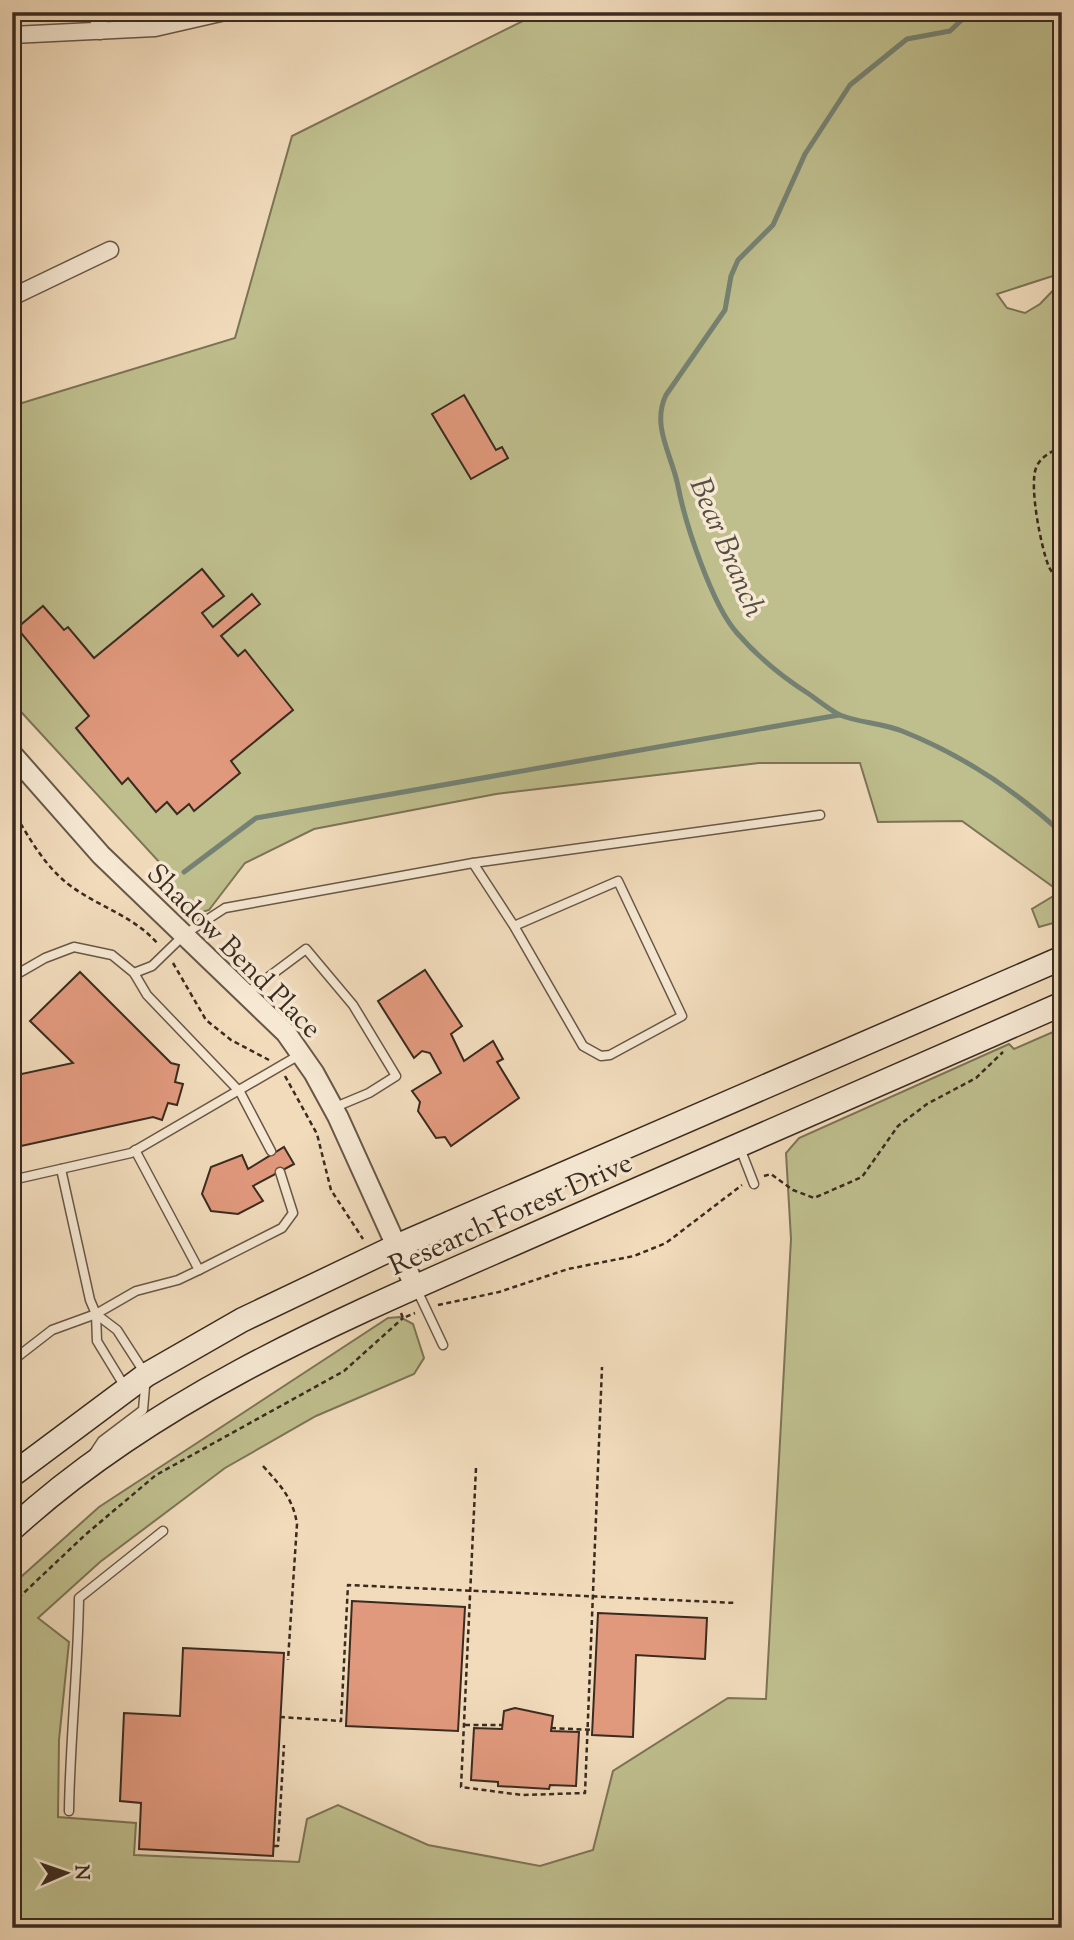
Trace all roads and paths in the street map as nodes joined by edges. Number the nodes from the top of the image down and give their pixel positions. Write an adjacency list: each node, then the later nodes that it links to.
1 (98, 12): 3 (street)
2 (225, 12): 3 (street)
3 (100, 31): 4 (street)
4 (12, 35)
5 (110, 250): 6 (street)
6 (12, 298)
7 (1062, 447): 8 (path)
8 (1062, 585)
9 (12, 754): 13 (street, Shadow Bend Place)
10 (820, 815): 11 (lane)
11 (472, 863): 12 (lane); 13 (lane)
12 (514, 926): 12 (lane)
13 (185, 934): 15 (lane); 17 (street, Shadow Bend Place)
14 (1055, 961): 31 (main road, Research Forest Drive)
15 (134, 973): 16 (lane); 21 (lane)
16 (12, 977)
17 (247, 993): 20 (street, Shadow Bend Place); 22 (lane)
18 (1062, 1004): 23 (main road, Research Forest Drive)
19 (1012, 1044): 29 (path)
20 (301, 1054): 21 (lane); 22 (street, Shadow Bend Place)
21 (240, 1091): 24 (lane); 25 (lane)
22 (333, 1108): 31 (street, Shadow Bend Place)
23 (739, 1145): 29 (lane); 33 (main road, Research Forest Drive)
24 (135, 1150): 26 (lane); 32 (lane)
25 (271, 1151)
26 (61, 1169): 28 (lane); 34 (lane)
27 (280, 1172): 32 (lane)
28 (12, 1180)
29 (753, 1183): 30 (path)
30 (736, 1187)
31 (397, 1246): 33 (street, Shadow Bend Place); 39 (main road, Research Forest Drive)
32 (199, 1270): 34 (lane)
33 (415, 1287): 36 (lane); 43 (main road, Research Forest Drive)
34 (96, 1314): 37 (lane); 39 (lane); 40 (lane)
35 (404, 1318): 50 (path)
36 (443, 1345)
37 (12, 1361)
38 (602, 1367): 48 (path)
39 (146, 1375): 40 (main road, Research Forest Drive); 43 (lane)
40 (126, 1389): 44 (main road, Research Forest Drive)
41 (263, 1466): 51 (path)
42 (476, 1468): 47 (path)
43 (81, 1473): 45 (main road, Research Forest Drive)
44 (12, 1475)
45 (12, 1529)
46 (163, 1531): 60 (lane)
47 (470, 1591): 48 (path); 53 (path); 54 (path)
48 (594, 1596): 49 (path); 58 (path)
49 (736, 1603)
50 (12, 1604)
51 (288, 1660)
52 (461, 1668): 53 (path)
53 (467, 1668): 55 (path)
54 (280, 1717)
55 (465, 1725): 56 (path); 58 (path)
56 (502, 1726)
57 (551, 1728): 58 (path)
58 (591, 1730)
59 (284, 1745): 61 (path)
60 (69, 1811)
61 (274, 1846)

